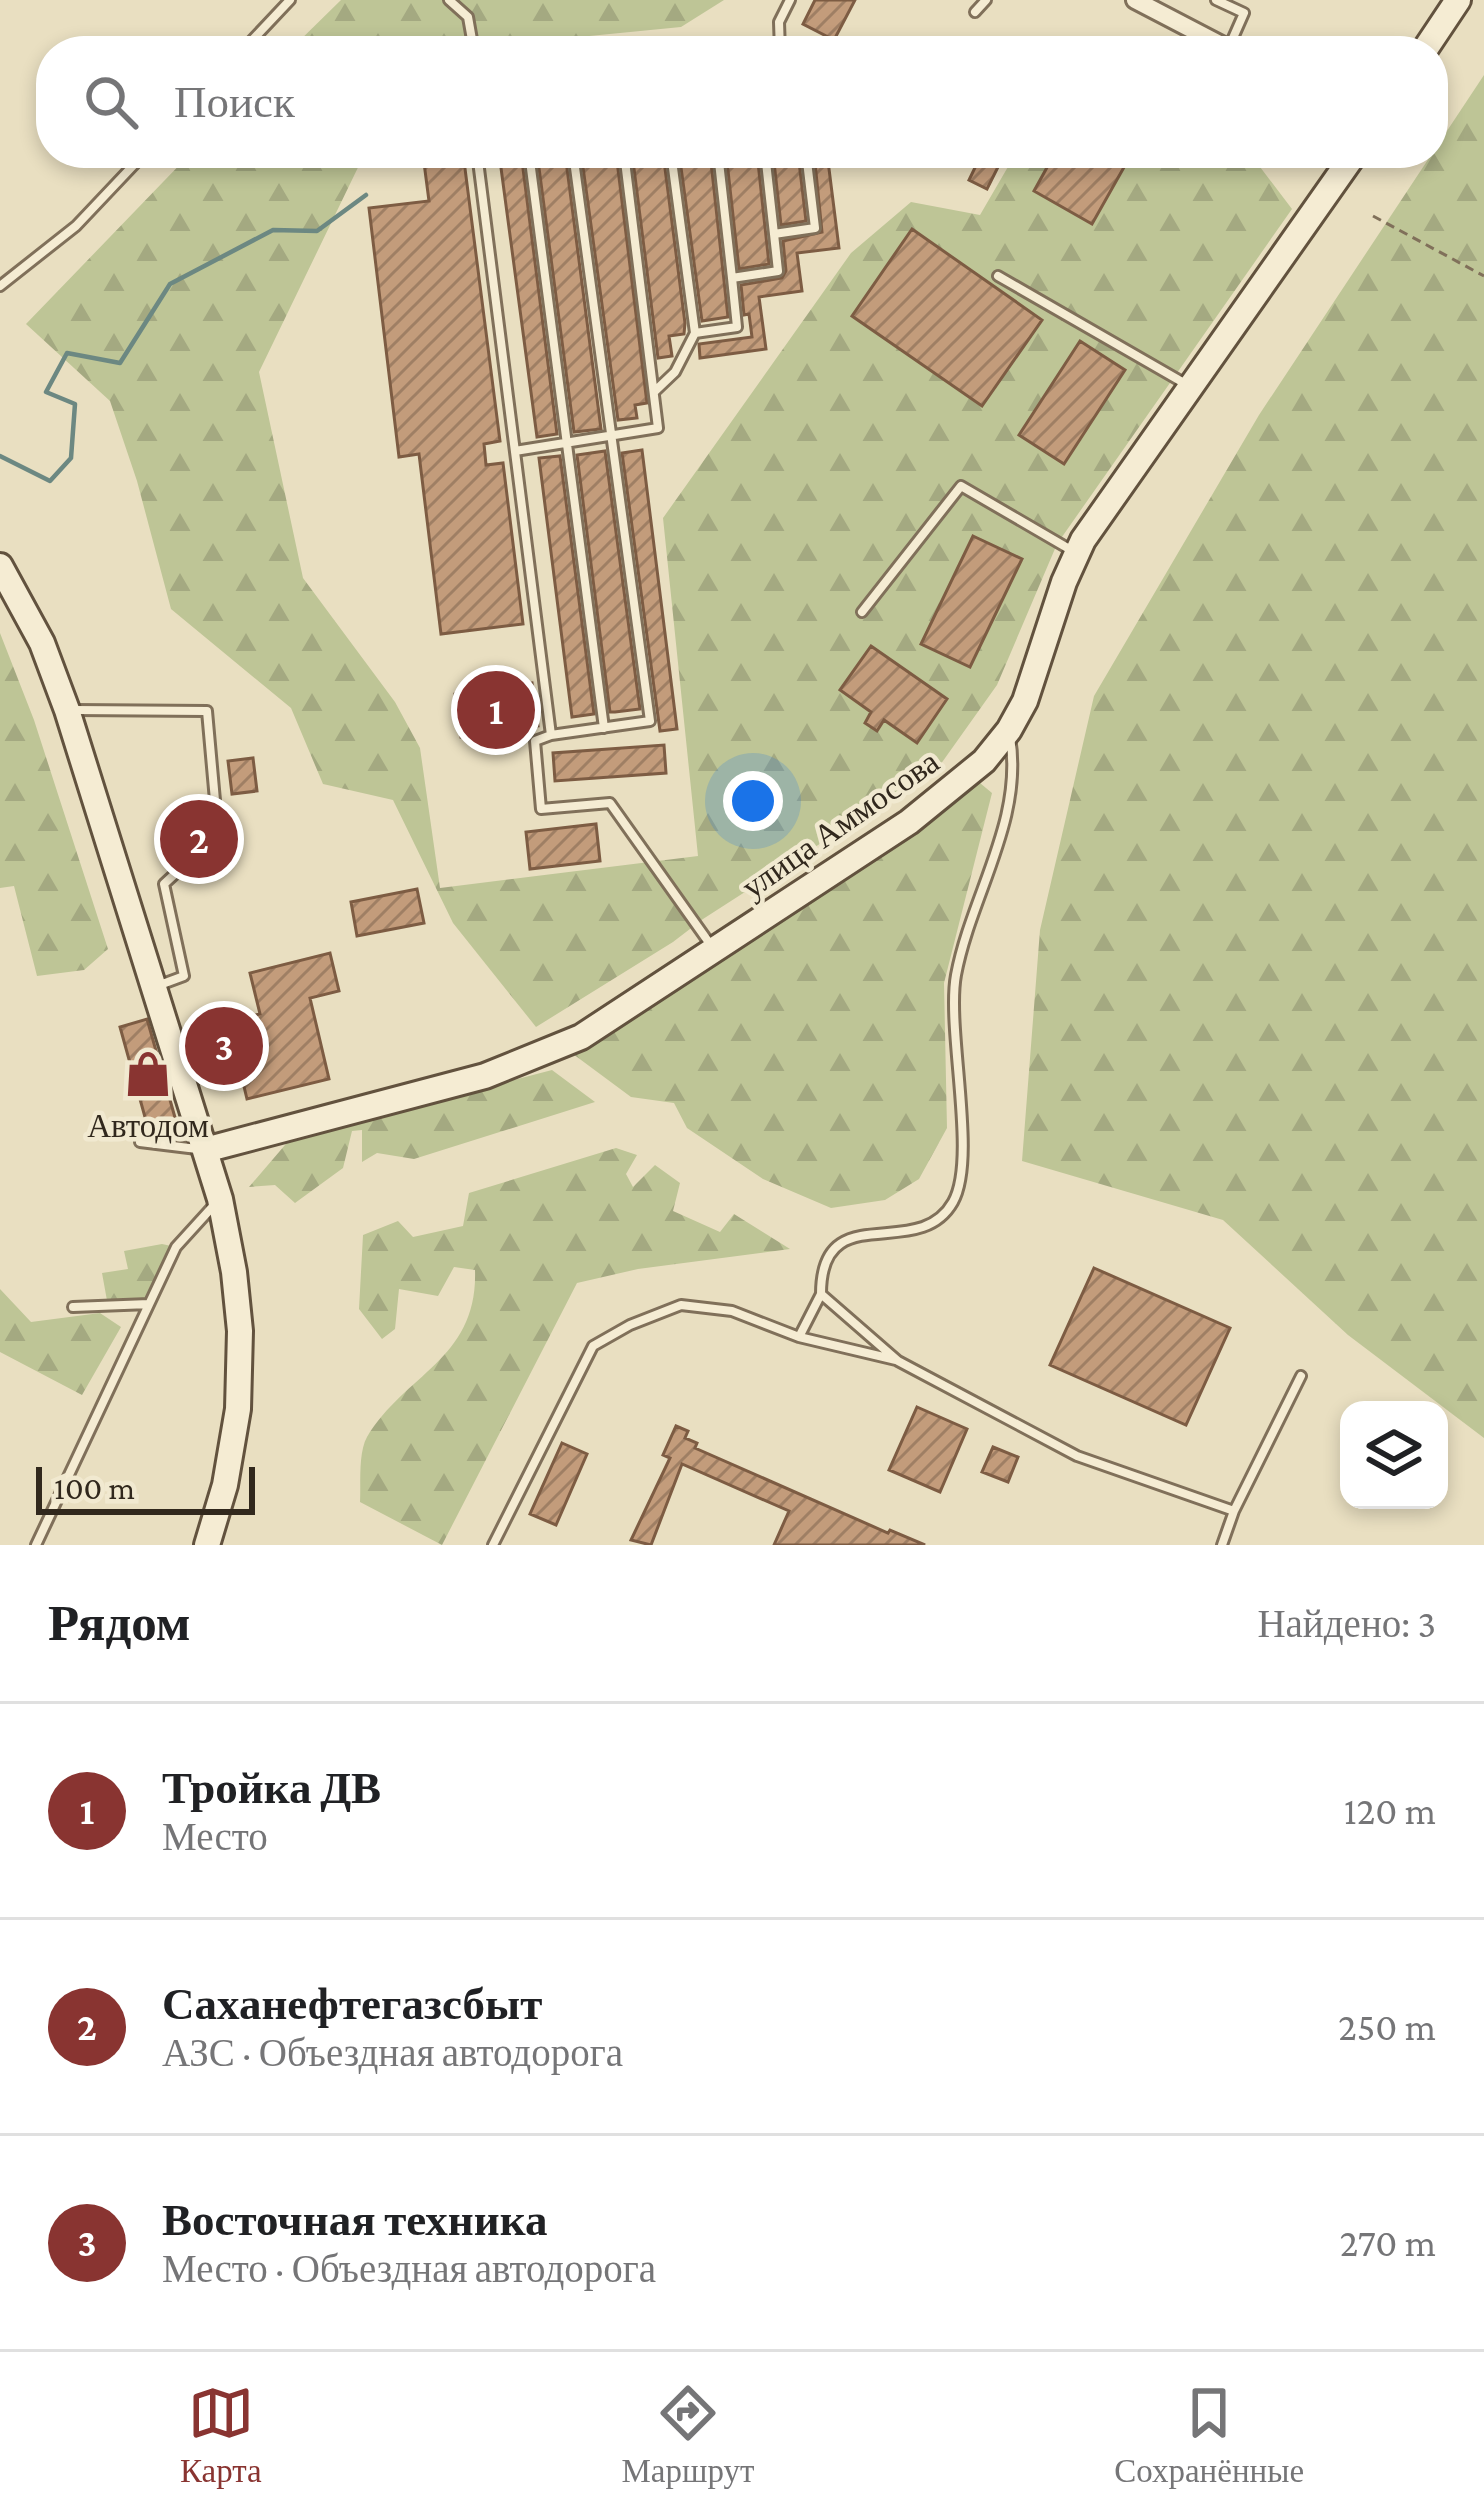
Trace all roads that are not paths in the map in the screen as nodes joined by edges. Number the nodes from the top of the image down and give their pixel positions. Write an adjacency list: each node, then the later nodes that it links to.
1 (290, 0): 9 (lane)
2 (449, 0): 10 (lane)
3 (790, 0): 11 (lane)
4 (986, 0): 8 (lane)
5 (1135, 0): 12 (street)
6 (1216, 0): 13 (lane)
7 (1458, 0): 14 (street)
8 (975, 12)
9 (256, 36)
10 (471, 36)
11 (779, 36)
12 (1203, 36)
13 (1235, 36)
14 (1434, 36)
15 (131, 168): 28 (lane)
16 (479, 168): 34 (lane)
17 (531, 168): 33 (lane)
18 (575, 168): 32 (lane)
19 (626, 168): 31 (lane)
20 (673, 168): 29 (lane)
21 (720, 168): 27 (lane)
22 (767, 168): 25 (lane)
23 (808, 168): 25 (lane)
24 (1344, 168): 30 (street, улица Аммосова)
25 (774, 234): 27 (lane)
26 (998, 276): 30 (lane)
27 (732, 278): 29 (lane)
28 (0, 286)
29 (695, 332): 31 (lane)
30 (1191, 387): 35 (street, улица Аммосова)
31 (653, 393): 32 (lane)
32 (610, 437): 33 (lane); 39 (lane)
33 (567, 444): 34 (lane); 39 (lane)
34 (515, 451): 41 (lane)
35 (1078, 554): 37 (lane); 40 (street, улица Аммосова)
36 (0, 566): 38 (street)
37 (862, 612)
38 (67, 710): 43 (street); 43 (lane)
39 (604, 728): 41 (lane)
40 (1009, 730): 42 (street, улица Аммосова); 47 (lane)
41 (551, 735): 42 (lane)
42 (714, 950): 45 (street, улица Аммосова)
43 (154, 987): 45 (street)
44 (140, 1142): 45 (lane)
45 (205, 1150): 46 (street)
46 (220, 1198): 48 (lane); 55 (street)
47 (821, 1294): 50 (lane); 51 (lane)
48 (149, 1304): 49 (lane); 54 (lane)
49 (73, 1307)
50 (799, 1336): 51 (lane); 56 (lane)
51 (898, 1361): 53 (lane)
52 (1301, 1376): 53 (lane)
53 (1234, 1510): 57 (lane)
54 (36, 1545)
55 (208, 1545)
56 (493, 1545)
57 (1222, 1545)

